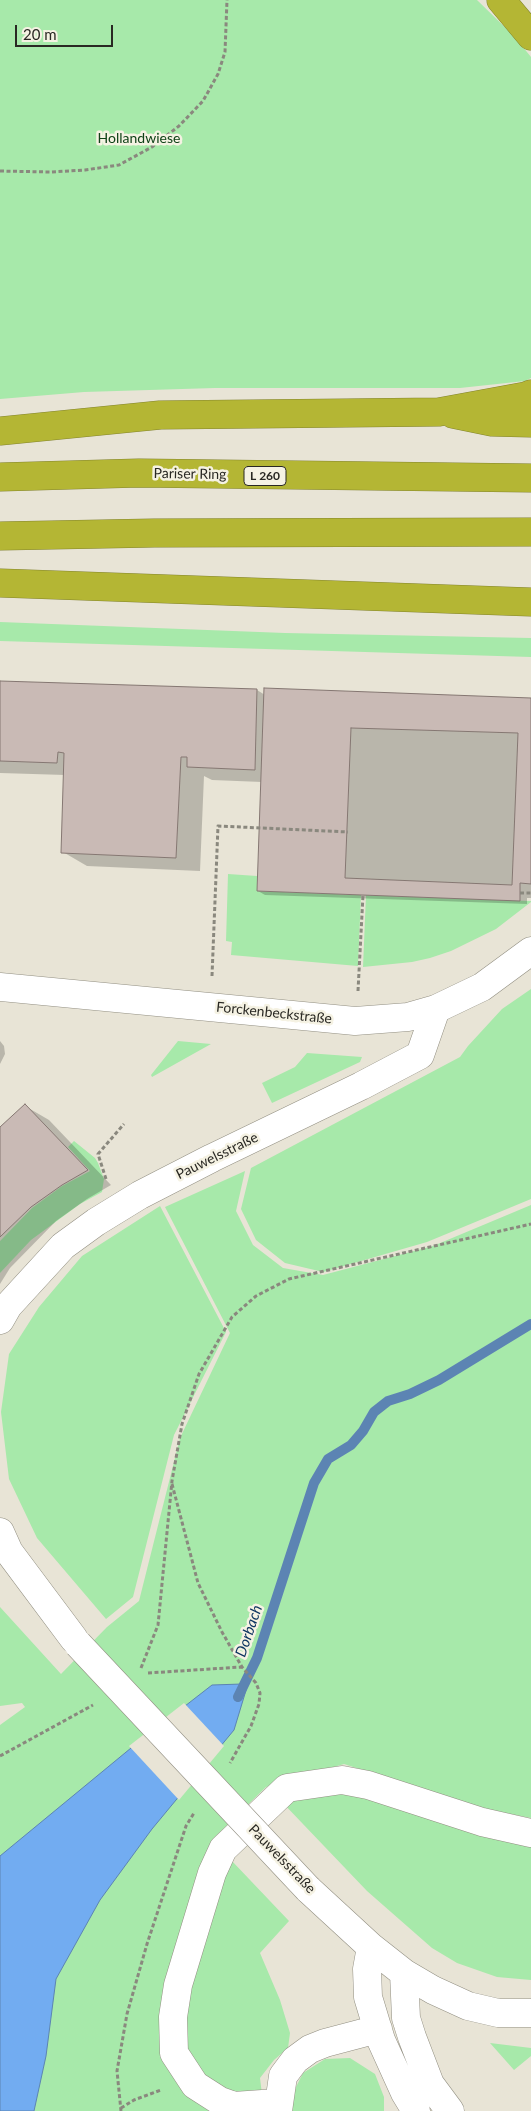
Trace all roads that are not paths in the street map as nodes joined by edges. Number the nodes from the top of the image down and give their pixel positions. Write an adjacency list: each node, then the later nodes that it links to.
1 (501, 0): 2 (highway)
2 (531, 36)
3 (531, 394): 4 (highway)
4 (439, 412): 5 (highway); 6 (highway)
5 (531, 423)
6 (0, 431)
7 (0, 477): 8 (highway, Pariser Ring / L 260)
8 (531, 478)
9 (531, 532): 10 (highway)
10 (0, 536)
11 (0, 583): 12 (highway)
12 (531, 602)
13 (531, 951): 15 (street, Forckenbeckstraße)
14 (0, 987): 15 (street, Forckenbeckstraße)
15 (436, 1009): 16 (street, Pauwelsstraße)
16 (0, 1320)
17 (0, 1532): 19 (street, Pauwelsstraße)
18 (0, 1569): 19 (street, Pauwelsstraße)
19 (76, 1641): 21 (street, Pauwelsstraße, bridge)
20 (531, 1833): 26 (street)
21 (371, 1947): 22 (street, Pauwelsstraße); 24 (street)
22 (404, 1973): 23 (street, Pauwelsstraße); 27 (street)
23 (531, 2013)
24 (378, 2029): 25 (street); 26 (street)
25 (408, 2105)
26 (277, 2107)
27 (450, 2111)

